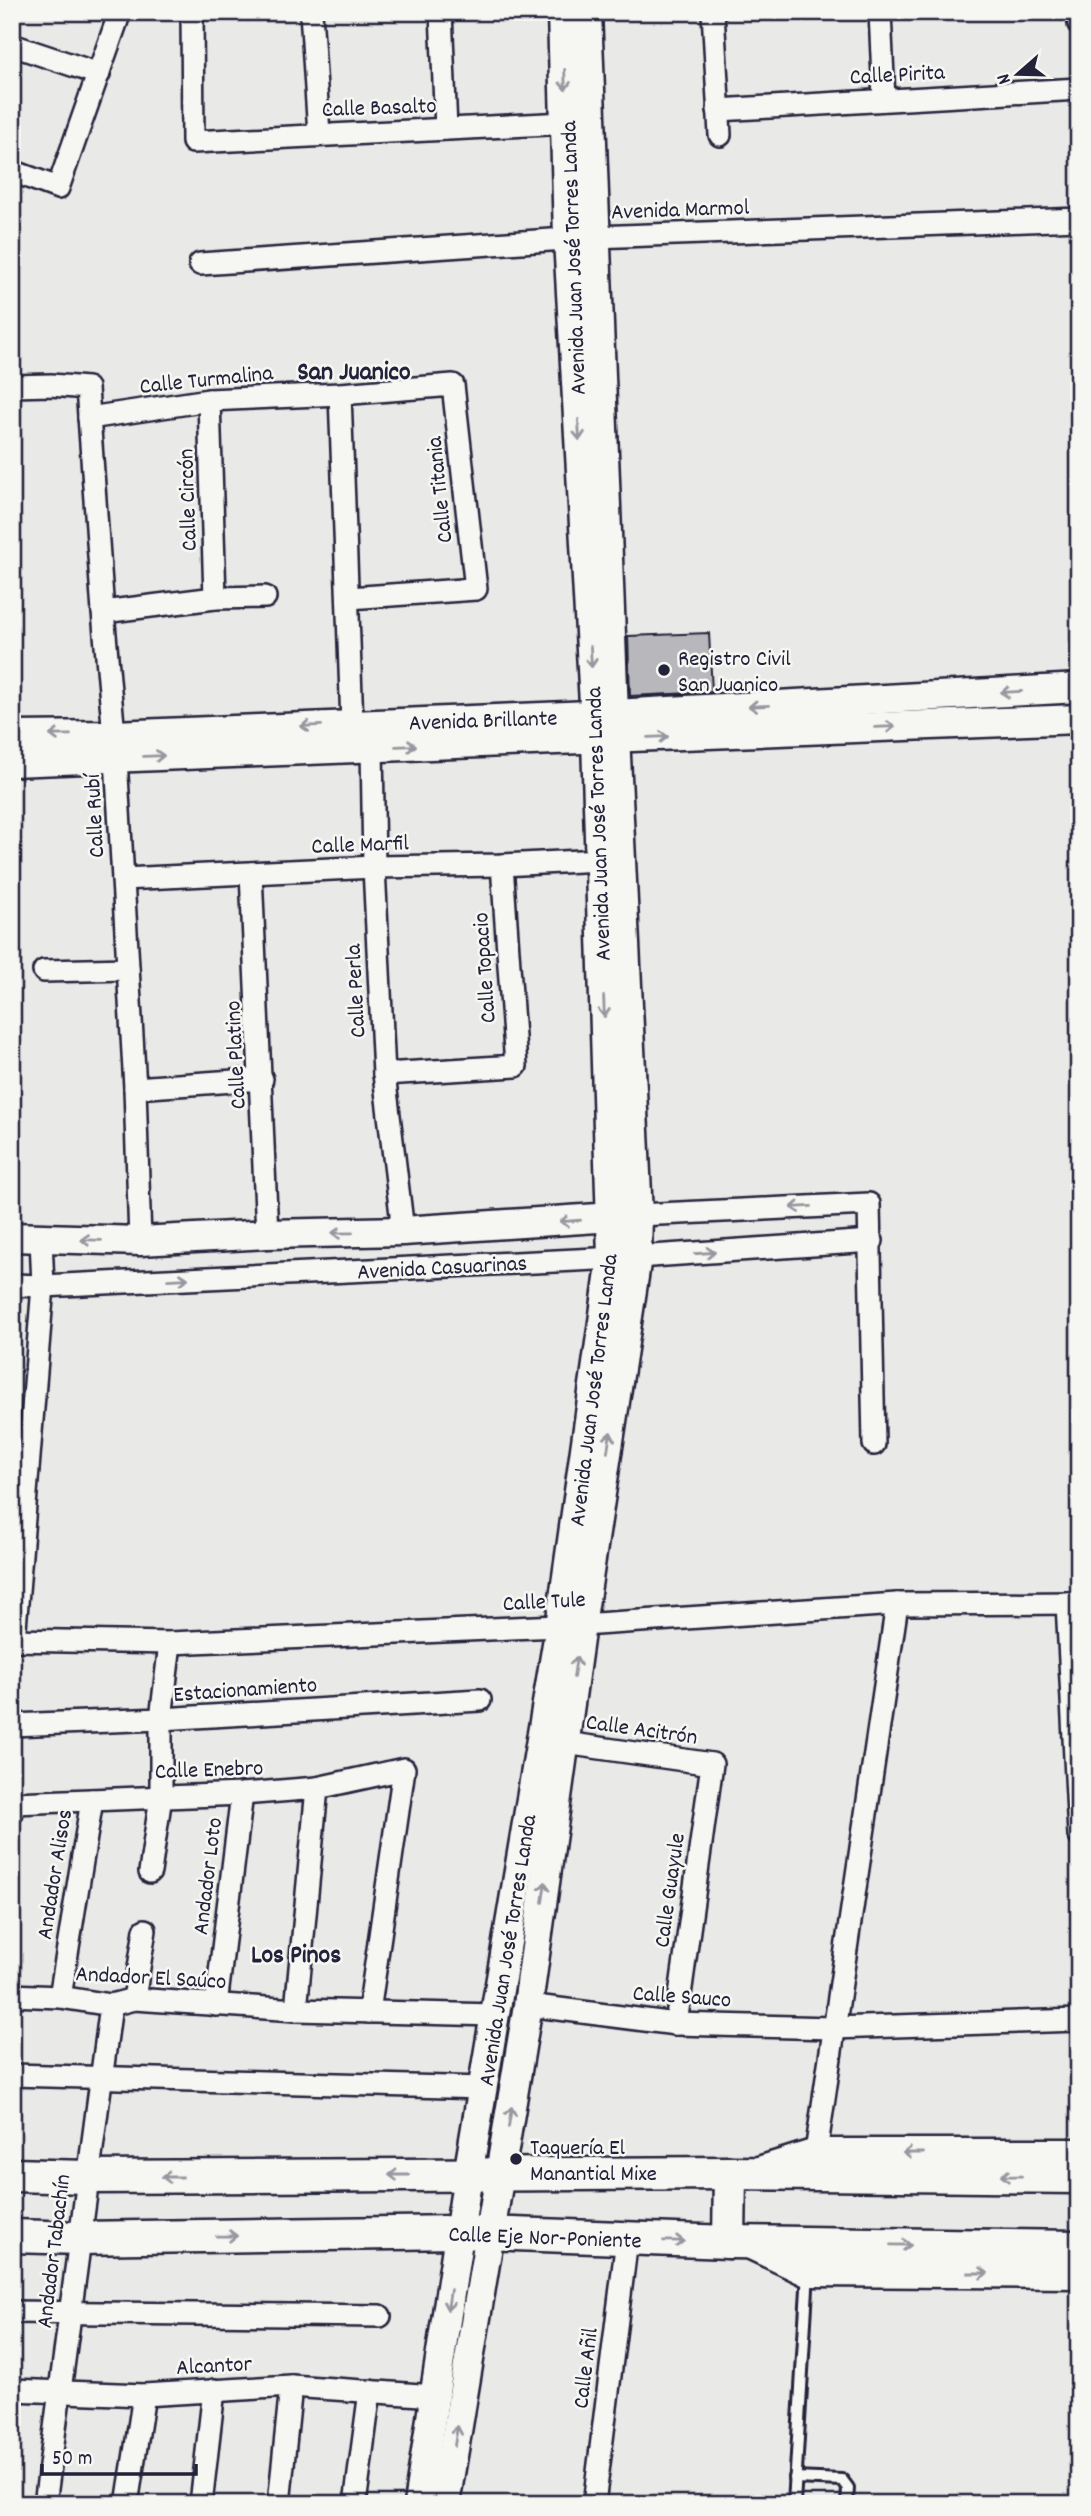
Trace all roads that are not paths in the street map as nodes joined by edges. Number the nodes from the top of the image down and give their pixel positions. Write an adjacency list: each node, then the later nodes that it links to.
1 (120, 12): 12 (street)
2 (192, 12): 18 (street, Calle Basalto)
3 (311, 12): 18 (street)
4 (441, 12): 17 (street)
5 (562, 12): 16 (main road, Avenida Juan José Torres Landa, one-way to 16)
6 (587, 12): 22 (main road, Avenida Juan José Torres Landa)
7 (713, 12): 15 (street)
8 (880, 12): 14 (street)
9 (1078, 12): 10 (street)
10 (1079, 24)
11 (12, 45): 12 (street)
12 (99, 74): 20 (street)
13 (1079, 89): 14 (street, Calle Pirita)
14 (884, 100): 15 (street, Calle Pirita)
15 (718, 110): 19 (street)
16 (566, 123): 17 (street, Calle Basalto); 22 (main road, Avenida Juan José Torres Landa)
17 (446, 129): 18 (street, Calle Basalto)
18 (319, 134)
19 (720, 135)
20 (12, 171)
21 (1079, 219): 22 (street, Avenida Marmol)
22 (581, 238): 23 (street, Avenida Marmol); 36 (main road, Avenida Juan José Torres Landa)
23 (200, 264)
24 (453, 385): 26 (street, Calle Turmalina); 31 (street, Calle Titania)
25 (12, 386): 28 (street, Calle Rubí)
26 (340, 394): 27 (street, Calle Turmalina); 31 (street)
27 (209, 400): 28 (street, Calle Turmalina); 30 (street, Calle Circón)
28 (89, 418): 32 (street, Calle Rubí)
29 (265, 597): 30 (street)
30 (215, 598): 32 (street)
31 (349, 598): 35 (street)
32 (103, 612): 38 (street, Calle Rubí)
33 (1079, 688): 36 (main road, Avenida Brillante, one-way to 36)
34 (1079, 719): 36 (main road, Avenida Brillante, one-way to 34)
35 (352, 724): 36 (main road, Avenida Brillante); 38 (main road, Avenida Brillante, one-way to 38)
36 (605, 727): 39 (main road, Avenida Brillante, one-way to 36); 41 (main road, Avenida Juan José Torres Landa); 51 (main road, Avenida Juan José Torres Landa)
37 (12, 736): 38 (main road, Avenida Brillante, one-way to 37)
38 (115, 746): 39 (main road, Avenida Brillante, one-way to 39); 40 (main road, Avenida Brillante); 45 (street, Calle Rubí)
39 (372, 747): 43 (street, Calle Perla)
40 (12, 762)
41 (600, 860): 42 (street, Calle Marfil); 51 (main road, Avenida Juan José Torres Landa, one-way to 51)
42 (502, 865): 43 (street, Calle Marfil); 48 (street, Calle Topacio)
43 (374, 867): 44 (street, Calle Marfil); 48 (street, Calle Perla)
44 (251, 873): 45 (street, Calle Marfil); 49 (street, Calle Platino)
45 (123, 879): 46 (street, Calle Rubí)
46 (128, 969): 47 (street); 50 (street, Calle Rubí)
47 (44, 971)
48 (384, 1074): 52 (street, Calle Perla)
49 (262, 1079): 50 (street); 53 (street, Calle Platino)
50 (135, 1088): 56 (street, Calle Rubí)
51 (624, 1217): 52 (main road, Avenida Casuarinas, one-way to 52); 57 (street, Avenida Casuarinas, one-way to 51); 58 (main road, Avenida Juan José Torres Landa)
52 (403, 1231): 53 (main road, Avenida Casuarinas, one-way to 53)
53 (267, 1234): 56 (main road, Avenida Casuarinas)
54 (12, 1237): 55 (main road, Avenida Casuarinas)
55 (41, 1238): 56 (main road, Avenida Casuarinas, one-way to 55); 60 (street)
56 (140, 1241)
57 (872, 1241): 58 (street, Avenida Casuarinas, one-way to 57); 61 (street)
58 (624, 1258): 60 (street, Avenida Casuarinas, one-way to 58); 64 (main road, Avenida Juan José Torres Landa)
59 (12, 1285): 60 (street, Avenida Casuarinas)
60 (43, 1286): 65 (street)
61 (874, 1444)
62 (1073, 1603): 63 (street, Calle Tule); 77 (street)
63 (897, 1604): 64 (street, Calle Tule); 91 (street)
64 (571, 1625): 66 (street, Calle Tule); 70 (main road, Avenida Juan José Torres Landa, one-way to 64); 88 (main road, Avenida Juan José Torres Landa)
65 (13, 1640): 66 (street, Calle Tule)
66 (170, 1643): 68 (street)
67 (480, 1700): 68 (street, Estacionamiento)
68 (161, 1719): 69 (street, Estacionamiento); 74 (street)
69 (12, 1725)
70 (565, 1743): 71 (street, Calle Acitrón); 85 (main road, Avenida Juan José Torres Landa, one-way to 70)
71 (712, 1764): 90 (street, Calle Guayule)
72 (317, 1788): 73 (street, Calle Enebro); 86 (street); 87 (street, Calle Enebro)
73 (242, 1794): 74 (street, Calle Enebro); 84 (street, Andador Loto)
74 (161, 1796): 75 (street, Calle Enebro); 78 (street)
75 (92, 1800): 76 (street, Calle Enebro); 81 (street, Andador Alisos)
76 (13, 1808)
77 (1079, 1835)
78 (150, 1872)
79 (145, 1930): 82 (street)
80 (12, 1995): 81 (street, Andador El Saúco)
81 (60, 1997): 83 (street, Andador El Saúco)
82 (134, 1999): 83 (street, Andador El Saúco); 84 (street, Andador El Saúco)
83 (111, 2005): 93 (street, Andador Tabachín)
84 (216, 2005): 86 (street, Andador El Saúco)
85 (528, 2005): 90 (street, Calle Sauco); 100 (main road, Avenida Juan José Torres Landa, one-way to 85)
86 (296, 2010): 87 (street, Andador El Saúco)
87 (369, 2012): 88 (street, Andador El Saúco)
88 (496, 2015): 94 (main road, Avenida Juan José Torres Landa)
89 (1079, 2020): 91 (street, Calle Sauco)
90 (676, 2024): 91 (street, Calle Sauco)
91 (833, 2028): 96 (street)
92 (12, 2075): 93 (street)
93 (100, 2078): 94 (street); 101 (street, Andador Tabachín)
94 (484, 2088): 99 (main road, Avenida Juan José Torres Landa)
95 (1079, 2153): 96 (main road, one-way to 96)
96 (814, 2163): 97 (main road); 102 (main road, one-way to 96)
97 (741, 2174): 100 (main road); 108 (main road)
98 (12, 2175): 101 (main road)
99 (468, 2175): 100 (main road); 101 (main road, one-way to 101); 103 (main road, Avenida Juan José Torres Landa)
100 (500, 2175): 104 (main road, Avenida Juan José Torres Landa)
101 (88, 2177): 106 (street, Andador Tabachín)
102 (1079, 2177)
103 (458, 2232): 104 (main road, Calle Eje Nor-Poniente); 106 (main road, Calle Eje Nor-Poniente, one-way to 103); 121 (main road, Avenida Juan José Torres Landa, one-way to 121)
104 (490, 2233): 107 (main road, Calle Eje Nor-Poniente); 129 (main road, Avenida Juan José Torres Landa, one-way to 104)
105 (12, 2236): 106 (main road, Calle Eje Nor-Poniente)
106 (80, 2238): 113 (street, Andador Tabachín)
107 (627, 2239): 108 (main road, Calle Eje Nor-Poniente, one-way to 108); 130 (street, Calle Añil)
108 (737, 2242): 109 (main road, Calle Eje Nor-Poniente, one-way to 109); 110 (main road)
109 (1079, 2247)
110 (808, 2272): 111 (main road, one-way to 111); 122 (lane)
111 (1079, 2274)
112 (12, 2312): 113 (street)
113 (71, 2313): 114 (street); 119 (street, Andador Tabachín)
114 (380, 2316)
115 (291, 2386): 117 (street, Alcantor); 118 (street, Alcantor); 126 (street)
116 (12, 2390): 119 (street, Alcantor)
117 (215, 2390): 120 (street, Alcantor); 125 (street)
118 (370, 2391): 121 (street, Alcantor); 127 (street)
119 (61, 2392): 120 (street, Alcantor); 123 (street, Andador Tabachín)
120 (144, 2395): 124 (street)
121 (435, 2396): 128 (main road, Avenida Juan José Torres Landa)
122 (795, 2477): 131 (lane); 132 (lane)
123 (45, 2504)
124 (127, 2504)
125 (201, 2504)
126 (279, 2504)
127 (355, 2504)
128 (418, 2504)
129 (445, 2504)
130 (594, 2504)
131 (794, 2504)
132 (847, 2504)

